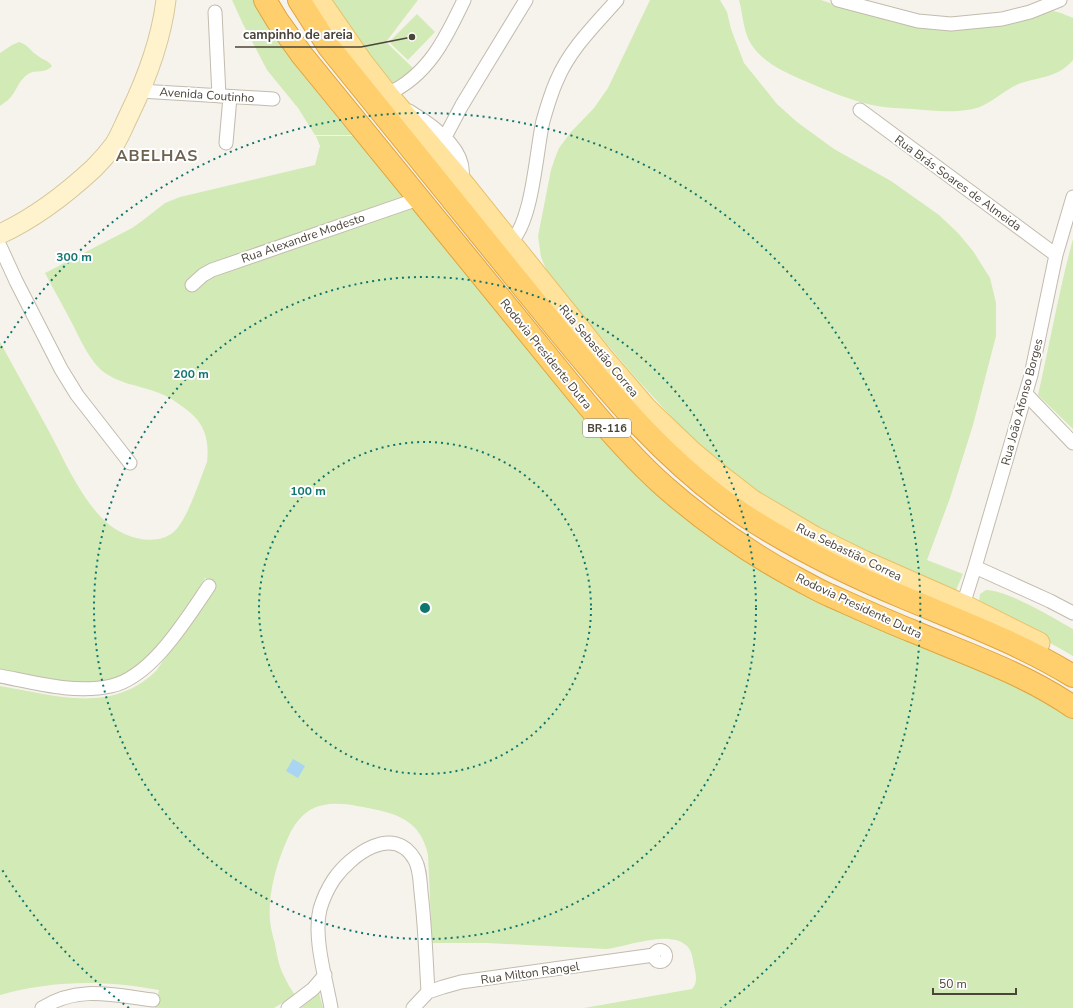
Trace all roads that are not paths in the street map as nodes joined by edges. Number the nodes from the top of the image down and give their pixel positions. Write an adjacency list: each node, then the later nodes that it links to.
1 (166, 0): 12 (street)
2 (258, 0): 14 (highway)
3 (264, 0): 14 (highway, Rodovia Presidente Dutra / BR-116)
4 (299, 0): 38 (highway, Rodovia Presidente Dutra / BR-116)
5 (319, 0): 16 (main road, Rua Sebastião Correa)
6 (464, 0): 16 (street)
7 (526, 0): 18 (street)
8 (617, 0): 24 (street)
9 (838, 0): 10 (street)
10 (1060, 0)
11 (215, 12): 13 (street)
12 (140, 91): 13 (street, Avenida Coutinho); 23 (street)
13 (225, 97): 15 (street, Avenida Coutinho); 19 (street)
14 (337, 98): 22 (highway, Rodovia Presidente Dutra / BR-116)
15 (273, 99)
16 (391, 99): 18 (street); 20 (main road, Rua Sebastião Correa)
17 (860, 110): 26 (street, Rua Brás Soares de Almeida)
18 (445, 137): 20 (street)
19 (226, 143)
20 (461, 181): 24 (main road, Rua Sebastião Correa)
21 (1073, 197): 26 (street, Rua João Afonso Borges)
22 (418, 199): 27 (street, Rua Alexandre Modesto); 39 (highway, Rodovia Presidente Dutra / BR-116)
23 (0, 234)
24 (510, 243): 33 (main road, Rua Sebastião Correa)
25 (0, 246): 30 (street)
26 (1056, 255): 28 (street, Rua João Afonso Borges)
27 (192, 285)
28 (1026, 394): 29 (street); 31 (street, Rua João Afonso Borges)
29 (1073, 443)
30 (130, 463)
31 (975, 567): 33 (street, Rua João Afonso Borges); 34 (street)
32 (209, 586): 37 (street)
33 (963, 605): 35 (main road, Rua Sebastião Correa)
34 (1073, 613)
35 (1039, 643): 36 (highway)
36 (1073, 663)
37 (0, 676)
38 (1073, 676)
39 (1073, 707)
40 (654, 955): 42 (street, Rua Milton Rangel)
41 (325, 975): 42 (street); 45 (street); 46 (street)
42 (428, 992): 47 (street, Rua Milton Rangel)
43 (153, 1000): 44 (street)
44 (42, 1008)
45 (288, 1008)
46 (331, 1008)
47 (413, 1008)

